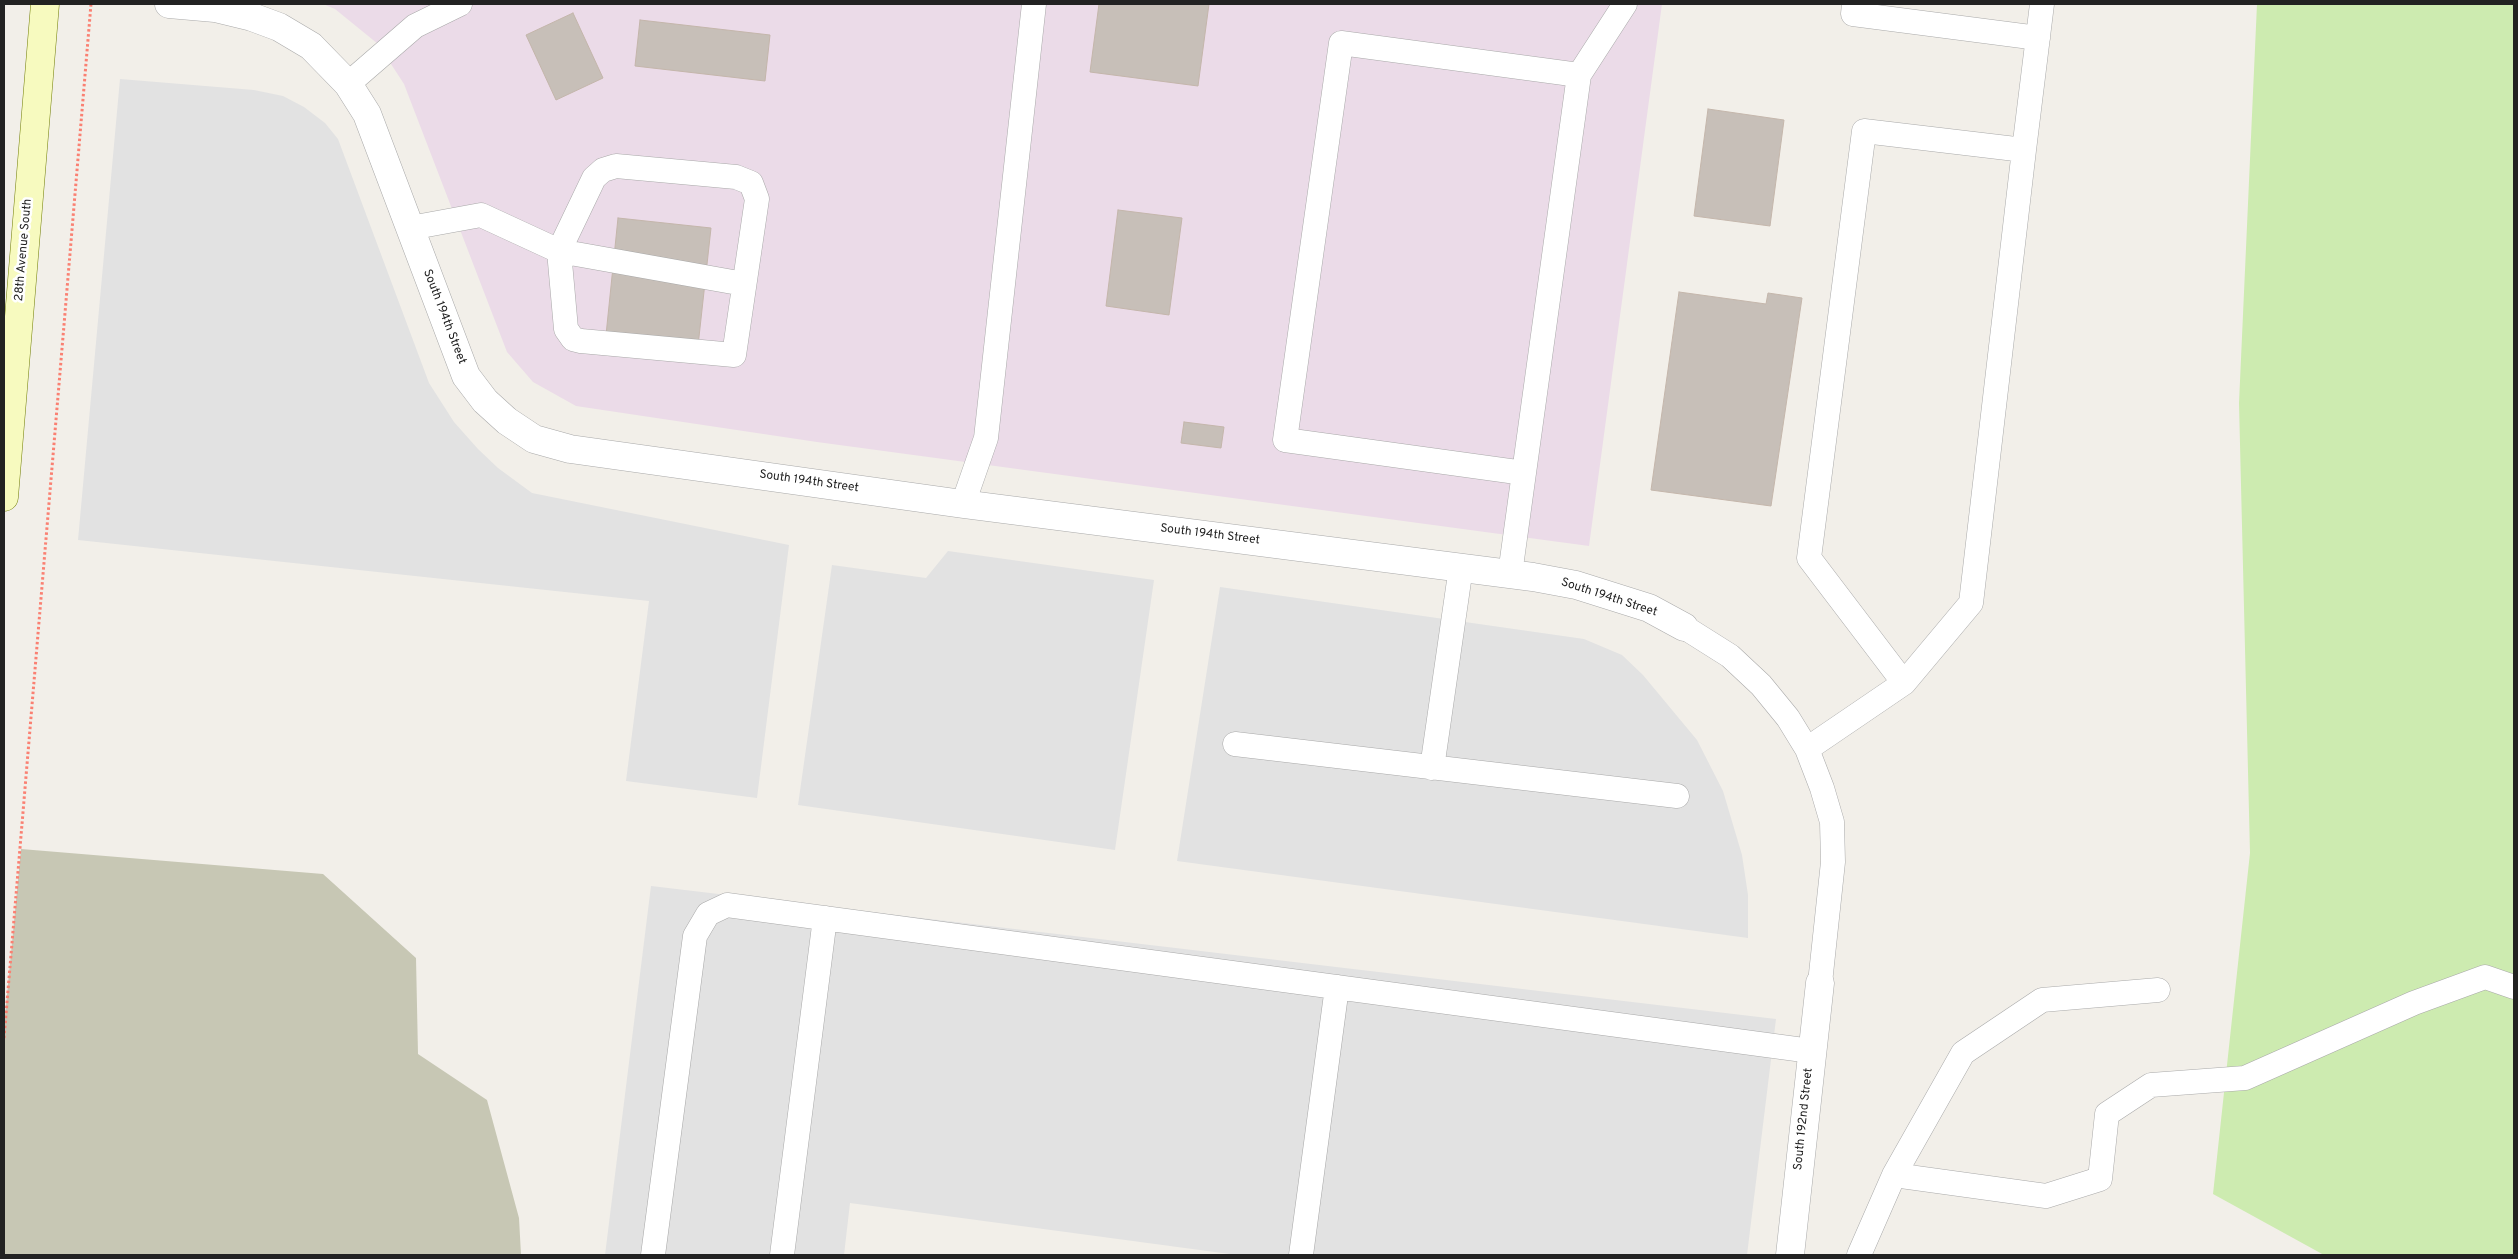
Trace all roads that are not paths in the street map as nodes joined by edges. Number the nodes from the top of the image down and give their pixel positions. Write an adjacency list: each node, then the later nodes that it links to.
1 (44, 4): 16 (main road, 28th Avenue South)
2 (169, 4): 10 (street, South 194th Street)
3 (460, 4): 10 (lane)
4 (1034, 4): 17 (lane)
5 (1625, 4): 9 (lane)
6 (1854, 4): 8 (lane)
7 (2042, 4): 8 (lane)
8 (2038, 38): 11 (lane)
9 (1579, 75): 15 (lane); 15 (lane)
10 (348, 84): 12 (street, South 194th Street)
11 (2024, 150): 21 (lane); 21 (lane)
12 (410, 228): 13 (lane); 17 (street, South 194th Street)
13 (559, 250): 14 (lane); 14 (lane); 14 (lane)
14 (744, 284)
15 (1524, 473): 19 (lane)
16 (4, 497)
17 (963, 504): 18 (street, South 194th Street)
18 (1461, 567): 19 (street, South 194th Street); 24 (lane)
19 (1510, 574): 20 (street, South 194th Street)
20 (1684, 627): 23 (lane)
21 (1904, 683): 23 (lane)
22 (1235, 744): 24 (lane)
23 (1807, 749): 27 (lane)
24 (1432, 768): 25 (lane)
25 (1677, 796)
26 (825, 918): 28 (lane); 33 (lane); 34 (lane)
27 (1820, 983): 31 (street, South 192nd Street)
28 (1337, 987): 31 (lane); 35 (lane)
29 (2514, 987): 32 (lane)
30 (2158, 990): 32 (lane)
31 (1811, 1051): 36 (street, South 192nd Street)
32 (1894, 1175): 37 (lane)
33 (653, 1255)
34 (782, 1255)
35 (1301, 1255)
36 (1790, 1255)
37 (1860, 1255)

